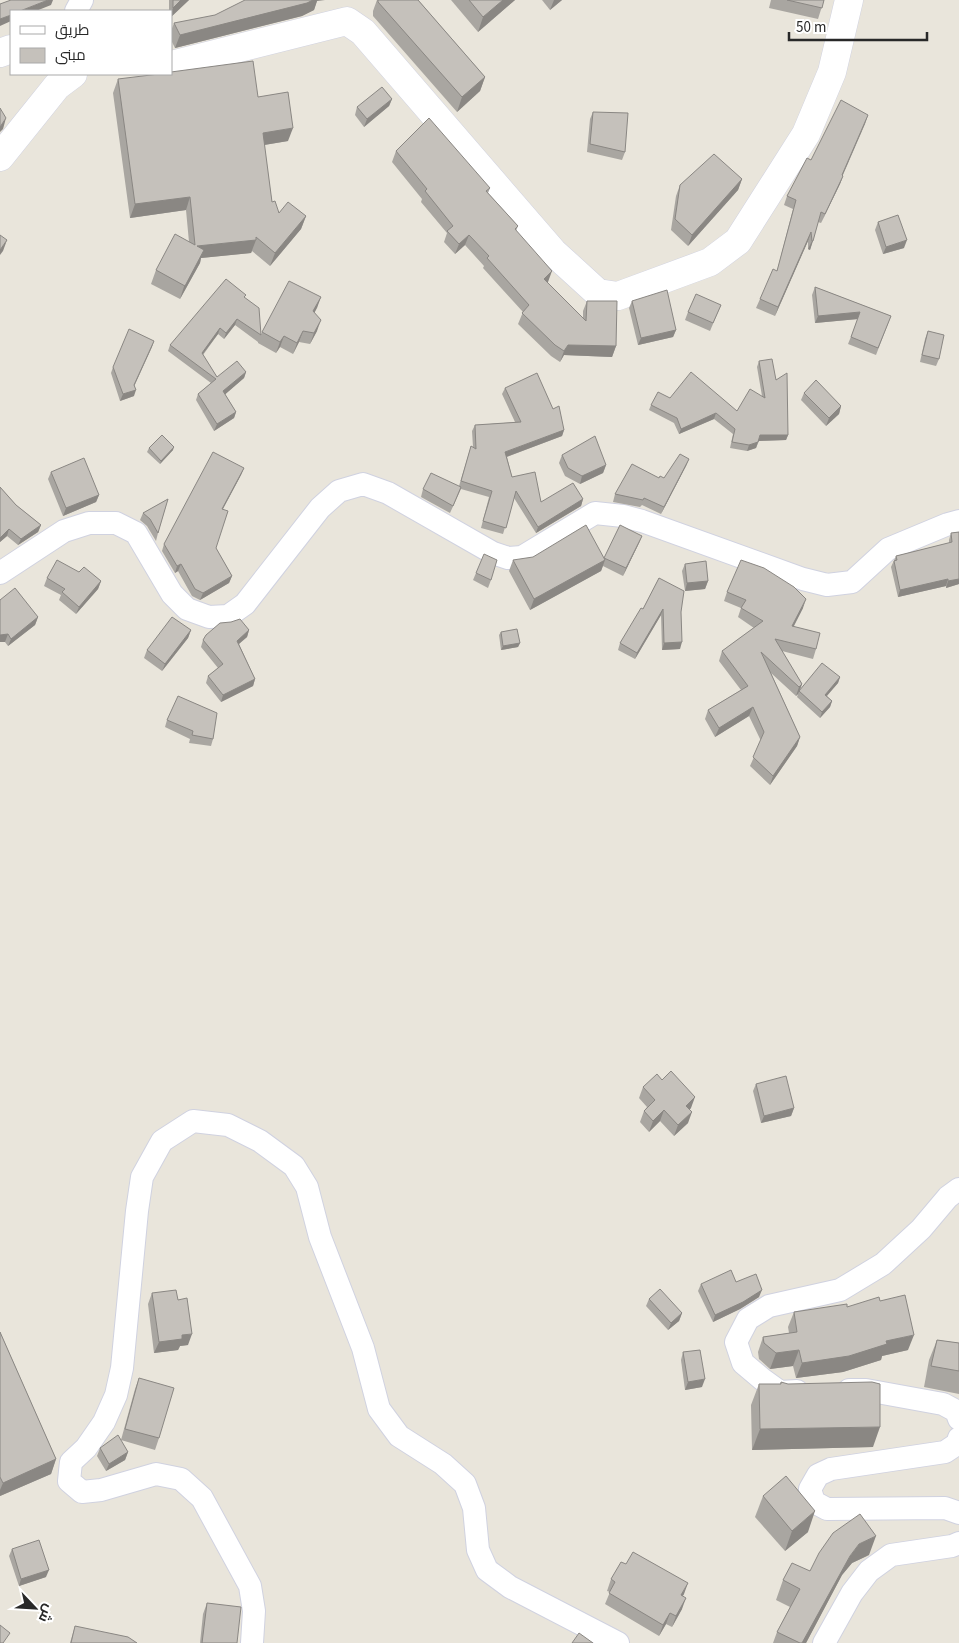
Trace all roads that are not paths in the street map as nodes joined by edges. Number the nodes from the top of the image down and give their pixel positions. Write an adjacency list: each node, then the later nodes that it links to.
1 (849, 0): 2 (street)
2 (172, 65)
3 (72, 75): 4 (street)
4 (0, 157)
5 (959, 521): 6 (street)
6 (0, 573)
7 (959, 1189): 8 (street)
8 (959, 1419)
9 (959, 1438): 10 (street)
10 (959, 1513)
11 (959, 1543): 14 (street)
12 (252, 1643): 13 (street)
13 (618, 1643)
14 (824, 1643)

